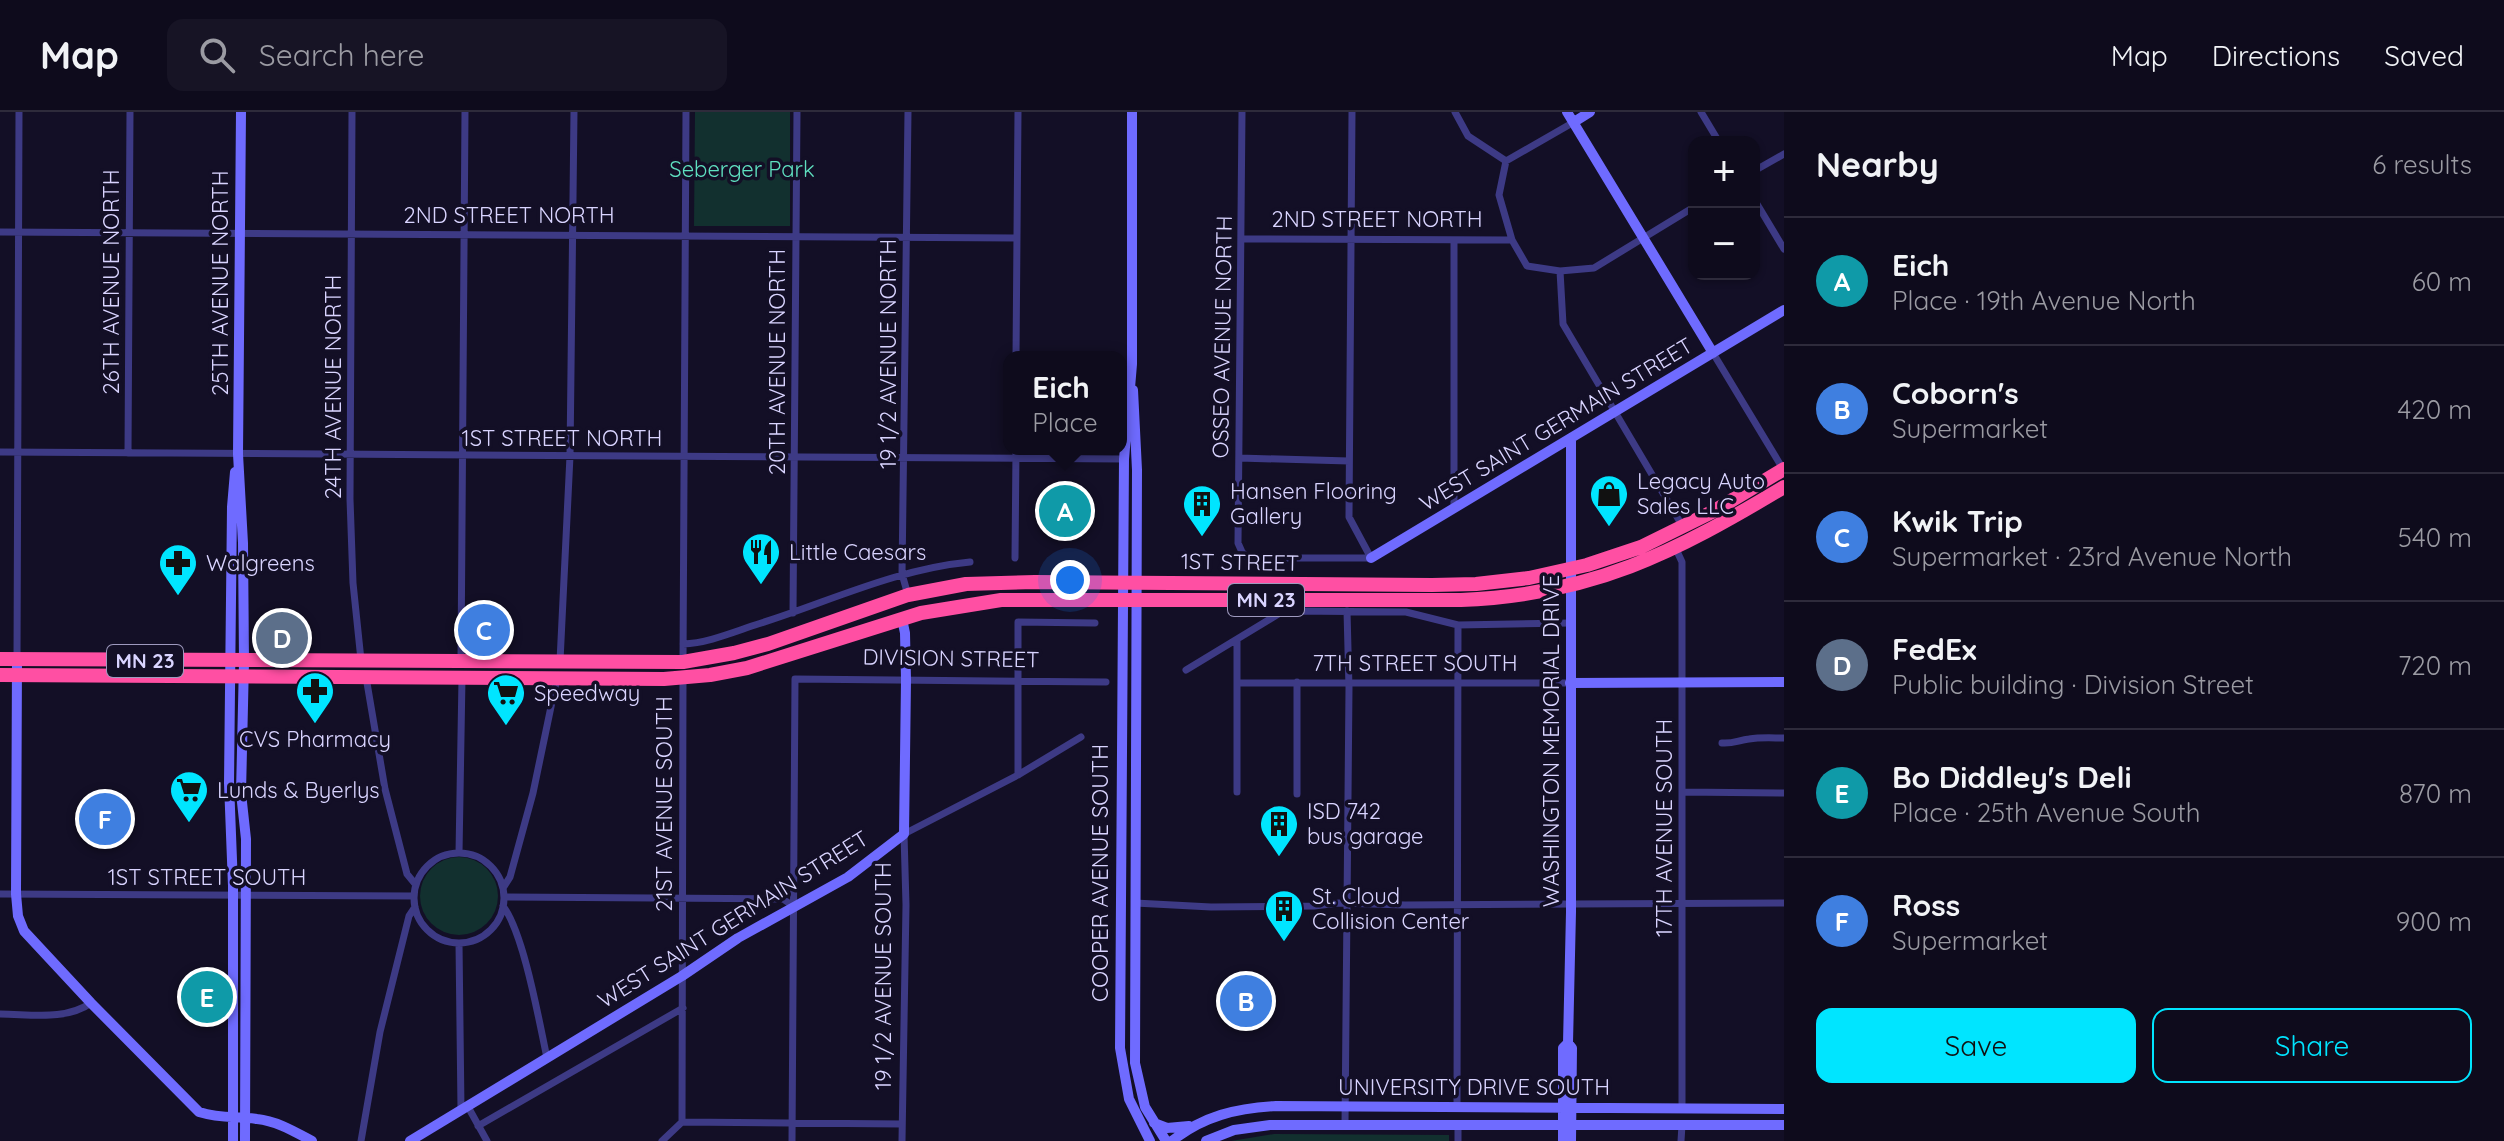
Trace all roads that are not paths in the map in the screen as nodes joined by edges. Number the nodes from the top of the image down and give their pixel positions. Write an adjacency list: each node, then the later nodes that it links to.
1 (19, 112): 26 (street)
2 (130, 112): 27 (street, 26TH AVENUE NORTH)
3 (241, 112): 28 (street, 25TH AVENUE NORTH)
4 (352, 112): 29 (street, 24TH AVENUE NORTH)
5 (465, 112): 30 (street)
6 (574, 112): 31 (street)
7 (686, 112): 32 (street, 21ST AVENUE SOUTH)
8 (797, 112): 33 (street, 20TH AVENUE NORTH)
9 (908, 112): 35 (street, 19 1/2 AVENUE NORTH)
10 (1018, 112): 36 (street)
11 (1132, 112): 46 (street)
12 (1242, 112): 38 (street, OSSEO AVENUE NORTH)
13 (1352, 112): 37 (street)
14 (1455, 112): 21 (street)
15 (1567, 112): 18 (street)
16 (1590, 112): 18 (street)
17 (1701, 112): 19 (street)
18 (1574, 122): 21 (street); 34 (street)
19 (1715, 136)
20 (1784, 154): 22 (street)
21 (1506, 161): 40 (street)
22 (1760, 168)
23 (1692, 208): 34 (street)
24 (1759, 208): 41 (street)
25 (0, 232): 26 (street, 2ND STREET NORTH)
26 (18, 232): 27 (street, 2ND STREET NORTH); 51 (street)
27 (129, 233): 28 (street, 2ND STREET NORTH); 52 (street, 26TH AVENUE NORTH)
28 (240, 233): 29 (street, 2ND STREET NORTH); 53 (street, 25TH AVENUE NORTH)
29 (352, 234): 30 (street, 2ND STREET NORTH); 54 (street, 24TH AVENUE NORTH)
30 (464, 235): 31 (street, 2ND STREET NORTH); 55 (street)
31 (574, 235): 32 (street, 2ND STREET NORTH); 58 (street)
32 (685, 236): 33 (street, 2ND STREET NORTH); 59 (street, 21ST AVENUE SOUTH)
33 (796, 237): 35 (street, 2ND STREET NORTH); 60 (street, 20TH AVENUE NORTH)
34 (1643, 237): 42 (street); 45 (street)
35 (907, 238): 36 (street, 2ND STREET NORTH); 61 (street, 19 1/2 AVENUE NORTH)
36 (1017, 238): 44 (street)
37 (1350, 238): 38 (street, 2ND STREET NORTH); 39 (street, 2ND STREET NORTH); 65 (street)
38 (1241, 239): 62 (street, OSSEO AVENUE NORTH)
39 (1454, 240): 40 (street, 2ND STREET NORTH); 68 (street)
40 (1512, 240): 42 (street)
41 (1784, 249)
42 (1560, 271): 47 (street)
43 (1784, 310): 45 (street, WEST SAINT GERMAIN STREET)
44 (1016, 351)
45 (1713, 353): 47 (street, WEST SAINT GERMAIN STREET); 66 (street)
46 (1132, 364): 48 (street); 76 (street)
47 (1614, 412): 49 (street, WEST SAINT GERMAIN STREET); 69 (street)
48 (1127, 423)
49 (1571, 438): 68 (street, WEST SAINT GERMAIN STREET); 74 (street, WASHINGTON MEMORIAL DRIVE)
50 (0, 452): 51 (street, 1ST STREET NORTH)
51 (17, 452): 52 (street, 1ST STREET NORTH); 90 (street)
52 (128, 453): 53 (street, 1ST STREET NORTH)
53 (238, 454): 54 (street, 1ST STREET NORTH); 91 (street, 25TH AVENUE NORTH)
54 (351, 454): 55 (street, 1ST STREET NORTH); 89 (street, 24TH AVENUE NORTH)
55 (462, 455): 58 (street, 1ST STREET NORTH); 92 (street)
56 (1016, 455): 63 (street)
57 (1124, 455): 64 (street)
58 (570, 456): 59 (street, 1ST STREET NORTH); 95 (street)
59 (684, 457): 60 (street, 1ST STREET NORTH); 87 (street, 21ST AVENUE SOUTH)
60 (795, 457): 61 (street, 1ST STREET NORTH); 81 (street, 20TH AVENUE NORTH)
61 (905, 458): 63 (street, 1ST STREET NORTH); 75 (street, 19 1/2 AVENUE NORTH)
62 (1239, 458): 65 (street); 72 (street, OSSEO AVENUE NORTH)
63 (1016, 459): 64 (street, 1ST STREET NORTH); 71 (street)
64 (1124, 459): 76 (street)
65 (1349, 461): 72 (street)
66 (1784, 469): 69 (highway, 1ST STREET / MN 23)
67 (1784, 487): 70 (highway, 1ST STREET / MN 23)
68 (1454, 508): 72 (street, WEST SAINT GERMAIN STREET)
69 (1683, 527): 74 (highway, 1ST STREET / MN 23)
70 (1676, 549): 77 (highway, 1ST STREET / MN 23); 101 (street, 17TH AVENUE SOUTH)
71 (1015, 558)
72 (1371, 558)
73 (970, 562): 75 (street)
74 (1572, 569): 76 (highway, 1ST STREET / MN 23); 77 (street, WASHINGTON MEMORIAL DRIVE)
75 (902, 574): 78 (street, 19 1/2 AVENUE NORTH); 81 (street)
76 (1130, 583): 78 (highway, 1ST STREET / MN 23); 79 (street)
77 (1570, 587): 79 (highway, 1ST STREET / MN 23); 84 (street, WASHINGTON MEMORIAL DRIVE)
78 (908, 595): 93 (highway, 1ST STREET / MN 23)
79 (1129, 599): 82 (highway, 1ST STREET / MN 23); 125 (street); 168 (street, COOPER AVENUE SOUTH)
80 (1347, 611): 85 (street); 86 (street); 105 (street)
81 (793, 613): 87 (street)
82 (902, 619): 93 (highway, 1ST STREET / MN 23); 98 (street, 19 1/2 AVENUE SOUTH)
83 (1095, 623): 99 (street)
84 (1570, 623): 85 (street); 107 (street, WASHINGTON MEMORIAL DRIVE)
85 (1458, 625): 106 (street)
86 (1237, 641): 94 (street); 103 (street)
87 (683, 644): 93 (street, 21ST AVENUE SOUTH)
88 (0, 659): 90 (highway, MN 23)
89 (361, 662): 91 (highway, MN 23); 92 (highway, MN 23)
90 (17, 667): 91 (highway, MN 23); 96 (highway, MN 23); 121 (street)
91 (237, 669): 97 (highway, MN 23); 122 (street, 25TH AVENUE NORTH); 122 (street, 25TH AVENUE NORTH)
92 (461, 670): 95 (highway, MN 23); 97 (highway, MN 23); 117 (street)
93 (683, 670): 95 (highway, MN 23); 124 (street, 21ST AVENUE SOUTH)
94 (1186, 670)
95 (558, 671): 119 (street)
96 (0, 675)
97 (366, 677): 118 (street)
98 (906, 680): 99 (street, DIVISION STREET); 116 (street, 19 1/2 AVENUE SOUTH); 132 (street, DIVISION STREET)
99 (1017, 681): 100 (street, DIVISION STREET); 111 (street)
100 (1106, 682)
101 (1680, 682): 102 (street, 7TH STREET SOUTH); 107 (street, 7TH STREET SOUTH); 113 (street, 17TH AVENUE SOUTH)
102 (1784, 682)
103 (1238, 683): 104 (street, 7TH STREET SOUTH); 112 (street)
104 (1297, 683): 105 (street, 7TH STREET SOUTH); 115 (street)
105 (1349, 683): 106 (street, 7TH STREET SOUTH); 126 (street)
106 (1458, 683): 107 (street, 7TH STREET SOUTH); 128 (street)
107 (1570, 683): 129 (street, WASHINGTON MEMORIAL DRIVE)
108 (1081, 737): 111 (street, WEST SAINT GERMAIN STREET)
109 (1784, 738): 110 (street)
110 (1722, 743)
111 (1018, 775): 116 (street, WEST SAINT GERMAIN STREET)
112 (1237, 792)
113 (1682, 792): 114 (street); 130 (street, 17TH AVENUE SOUTH)
114 (1784, 793)
115 (1297, 794)
116 (904, 834): 132 (street, WEST SAINT GERMAIN STREET); 151 (street, 19 1/2 AVENUE SOUTH)
117 (459, 853): 118 (street); 119 (street)
118 (416, 885): 123 (street)
119 (504, 892): 124 (street); 131 (street)
120 (0, 894): 121 (street, 1ST STREET SOUTH)
121 (16, 894): 122 (street, 1ST STREET SOUTH); 136 (street)
122 (239, 895): 123 (street, 1ST STREET SOUTH); 146 (street); 147 (street)
123 (414, 896): 133 (street)
124 (681, 898): 132 (street); 135 (street, 21ST AVENUE SOUTH)
125 (1135, 903): 126 (street); 148 (street)
126 (1347, 903): 128 (street); 140 (street)
127 (1784, 903): 130 (street)
128 (1458, 905): 129 (street); 142 (street)
129 (1571, 905): 130 (street); 143 (street, WASHINGTON MEMORIAL DRIVE)
130 (1682, 905): 144 (street, 17TH AVENUE SOUTH)
131 (503, 906): 134 (street); 139 (street)
132 (793, 906): 135 (street, WEST SAINT GERMAIN STREET); 150 (street)
133 (415, 907): 134 (street); 162 (street)
134 (459, 943): 141 (street)
135 (682, 976): 137 (street, 21ST AVENUE SOUTH); 139 (street, WEST SAINT GERMAIN STREET)
136 (91, 1003): 138 (street); 146 (street)
137 (683, 1008): 149 (street, 21ST AVENUE SOUTH); 158 (street)
138 (0, 1014)
139 (547, 1058): 141 (street, WEST SAINT GERMAIN STREET)
140 (1345, 1106): 142 (street, UNIVERSITY DRIVE SOUTH); 152 (street, UNIVERSITY DRIVE SOUTH); 154 (street)
141 (464, 1107): 158 (street); 163 (street, WEST SAINT GERMAIN STREET)
142 (1457, 1107): 143 (street, UNIVERSITY DRIVE SOUTH)
143 (1567, 1108): 144 (street, UNIVERSITY DRIVE SOUTH); 153 (street, WASHINGTON MEMORIAL DRIVE)
144 (1682, 1108): 145 (street, UNIVERSITY DRIVE SOUTH)
145 (1784, 1109)
146 (232, 1118): 147 (street); 159 (street)
147 (244, 1118): 160 (street); 161 (street)
148 (1152, 1120): 152 (street); 169 (street)
149 (682, 1122): 150 (street); 165 (street)
150 (792, 1123): 151 (street); 166 (street)
151 (902, 1124): 167 (street, 19 1/2 AVENUE SOUTH)
152 (1199, 1124): 169 (street, UNIVERSITY DRIVE SOUTH)
153 (1567, 1124): 155 (street, UNIVERSITY DRIVE SOUTH); 156 (street, UNIVERSITY DRIVE SOUTH); 172 (street, WASHINGTON MEMORIAL DRIVE); 173 (street, WASHINGTON MEMORIAL DRIVE)
154 (1345, 1125): 155 (street, UNIVERSITY DRIVE SOUTH); 170 (street, UNIVERSITY DRIVE SOUTH)
155 (1458, 1125): 171 (street)
156 (1682, 1125): 157 (street, UNIVERSITY DRIVE SOUTH); 174 (street)
157 (1784, 1125)
158 (478, 1126): 164 (street)
159 (233, 1141)
160 (245, 1141)
161 (312, 1141)
162 (361, 1141)
163 (410, 1141)
164 (487, 1141)
165 (662, 1141)
166 (792, 1141)
167 (902, 1141)
168 (1150, 1141)
169 (1169, 1141)
170 (1206, 1141)
171 (1458, 1141)
172 (1563, 1141)
173 (1571, 1141)
174 (1681, 1141)

